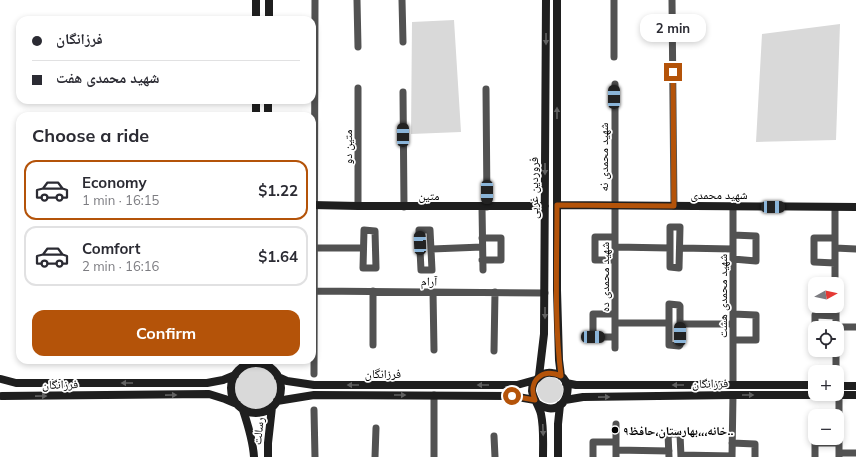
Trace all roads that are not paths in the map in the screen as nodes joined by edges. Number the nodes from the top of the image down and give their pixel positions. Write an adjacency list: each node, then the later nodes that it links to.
1 (256, 0): 10 (street)
2 (269, 0): 11 (street)
3 (315, 0): 12 (street)
4 (357, 0): 14 (street)
5 (402, 0): 13 (street)
6 (546, 0): 23 (street, فروردین غربی, one-way to 23)
7 (557, 0): 21 (street, فروردین غربی, one-way to 7)
8 (614, 0): 15 (street)
9 (672, 0): 25 (street)
10 (256, 16)
11 (269, 16)
12 (315, 16)
13 (403, 42)
14 (358, 47)
15 (614, 57)
16 (614, 84): 24 (street, شهید محمدی نه)
17 (358, 88): 22 (street, متین دو)
18 (486, 89): 28 (street)
19 (403, 92): 27 (street)
20 (316, 205): 22 (street, متین)
21 (557, 205): 24 (street, شهید محمدی); 80 (street, فروردین غربی)
22 (358, 206): 27 (street, متین)
23 (545, 206): 28 (street, متین); 55 (street, فروردین غربی)
24 (614, 206): 25 (street, شهید محمدی); 32 (street, شهید محمدی ده)
25 (674, 206): 26 (street, شهید محمدی)
26 (733, 206): 29 (street, شهید محمدی); 31 (street, شهید محمدی هشت)
27 (404, 207): 28 (street, متین)
28 (485, 207): 33 (street)
29 (835, 207): 30 (street, شهید محمدی); 34 (street)
30 (856, 207)
31 (733, 235): 44 (street, شهید محمدی هشت); 45 (street)
32 (614, 237): 38 (street, شهید محمدی ده); 47 (street)
33 (482, 238): 35 (street); 46 (street)
34 (835, 238): 41 (street); 48 (street)
35 (482, 247): 43 (street); 46 (street)
36 (316, 248): 37 (street)
37 (362, 248): 37 (street)
38 (615, 248): 39 (street); 47 (street, شهید محمدی ده)
39 (670, 248): 40 (street); 40 (street)
40 (680, 248): 44 (street)
41 (835, 248): 42 (street); 48 (street)
42 (856, 248)
43 (432, 249): 43 (street)
44 (733, 249): 45 (street, شهید محمدی هشت)
45 (733, 259): 57 (street, شهید محمدی هشت)
46 (482, 260): 49 (street)
47 (615, 260): 56 (street, شهید محمدی ده)
48 (835, 263): 50 (street)
49 (482, 270)
50 (836, 277)
51 (316, 291): 52 (street, آرام)
52 (373, 291): 53 (street, آرام); 69 (street)
53 (433, 292): 54 (street, آرام); 71 (street)
54 (495, 292): 55 (street, آرام); 72 (street)
55 (545, 293): 81 (street, فروردین غربی, one-way to 81)
56 (615, 314): 61 (street, شهید محمدی ده); 67 (street)
57 (733, 314): 64 (street, شهید محمدی هشت); 68 (street)
58 (836, 316): 59 (street); 60 (street)
59 (815, 321)
60 (836, 321)
61 (615, 323): 62 (street); 67 (street, شهید محمدی ده)
62 (669, 323): 63 (street); 63 (street)
63 (680, 324): 64 (street)
64 (733, 324): 68 (street, شهید محمدی هشت)
65 (844, 327): 66 (street)
66 (856, 327)
67 (615, 337): 70 (street, شهید محمدی ده)
68 (733, 340): 84 (street, شهید محمدی هشت)
69 (373, 345)
70 (615, 348)
71 (434, 350)
72 (494, 350)
73 (245, 364): 79 (street)
74 (261, 364): 77 (street)
75 (272, 364): 77 (street)
76 (314, 364): 78 (street)
77 (276, 374): 81 (street, فرزانگان, one-way to 77); 96 (street)
78 (314, 374)
79 (235, 375): 82 (street, فرزانگان, one-way to 82); 97 (street)
80 (561, 376): 81 (street); 83 (street)
81 (537, 378): 94 (street)
82 (0, 379): 93 (street)
83 (566, 383): 84 (street, فرزانگان, one-way to 83); 95 (street)
84 (732, 385): 85 (street, فرزانگان)
85 (808, 386)
86 (844, 386): 87 (street)
87 (856, 386)
88 (434, 395): 94 (street, فرزانگان); 96 (street, فرزانگان, one-way to 88); 115 (street)
89 (733, 395): 90 (street, فرزانگان, one-way to 90); 95 (street, فرزانگان, one-way to 89); 103 (street)
90 (808, 395)
91 (844, 395): 92 (street, فرزانگان)
92 (856, 395)
93 (1, 398): 97 (street, فرزانگان, one-way to 97)
94 (536, 402): 95 (street); 117 (street, one-way to 117)
95 (563, 403): 118 (street)
96 (275, 404): 97 (street); 112 (street, رسالت)
97 (240, 407): 111 (street, رسالت)
98 (314, 410): 113 (street)
99 (616, 424): 102 (street)
100 (376, 428): 114 (street)
101 (494, 436): 116 (street)
102 (616, 442): 106 (street); 119 (street)
103 (732, 443): 110 (street); 120 (street)
104 (815, 445): 121 (street)
105 (856, 453): 108 (street)
106 (616, 454): 107 (street)
107 (669, 454): 109 (street)
108 (839, 455)
109 (681, 456): 110 (street)
110 (732, 456)
111 (254, 457)
112 (268, 457)
113 (315, 457)
114 (375, 457)
115 (434, 457)
116 (495, 457)
117 (543, 457)
118 (558, 457)
119 (593, 457)
120 (755, 457)
121 (815, 457)

